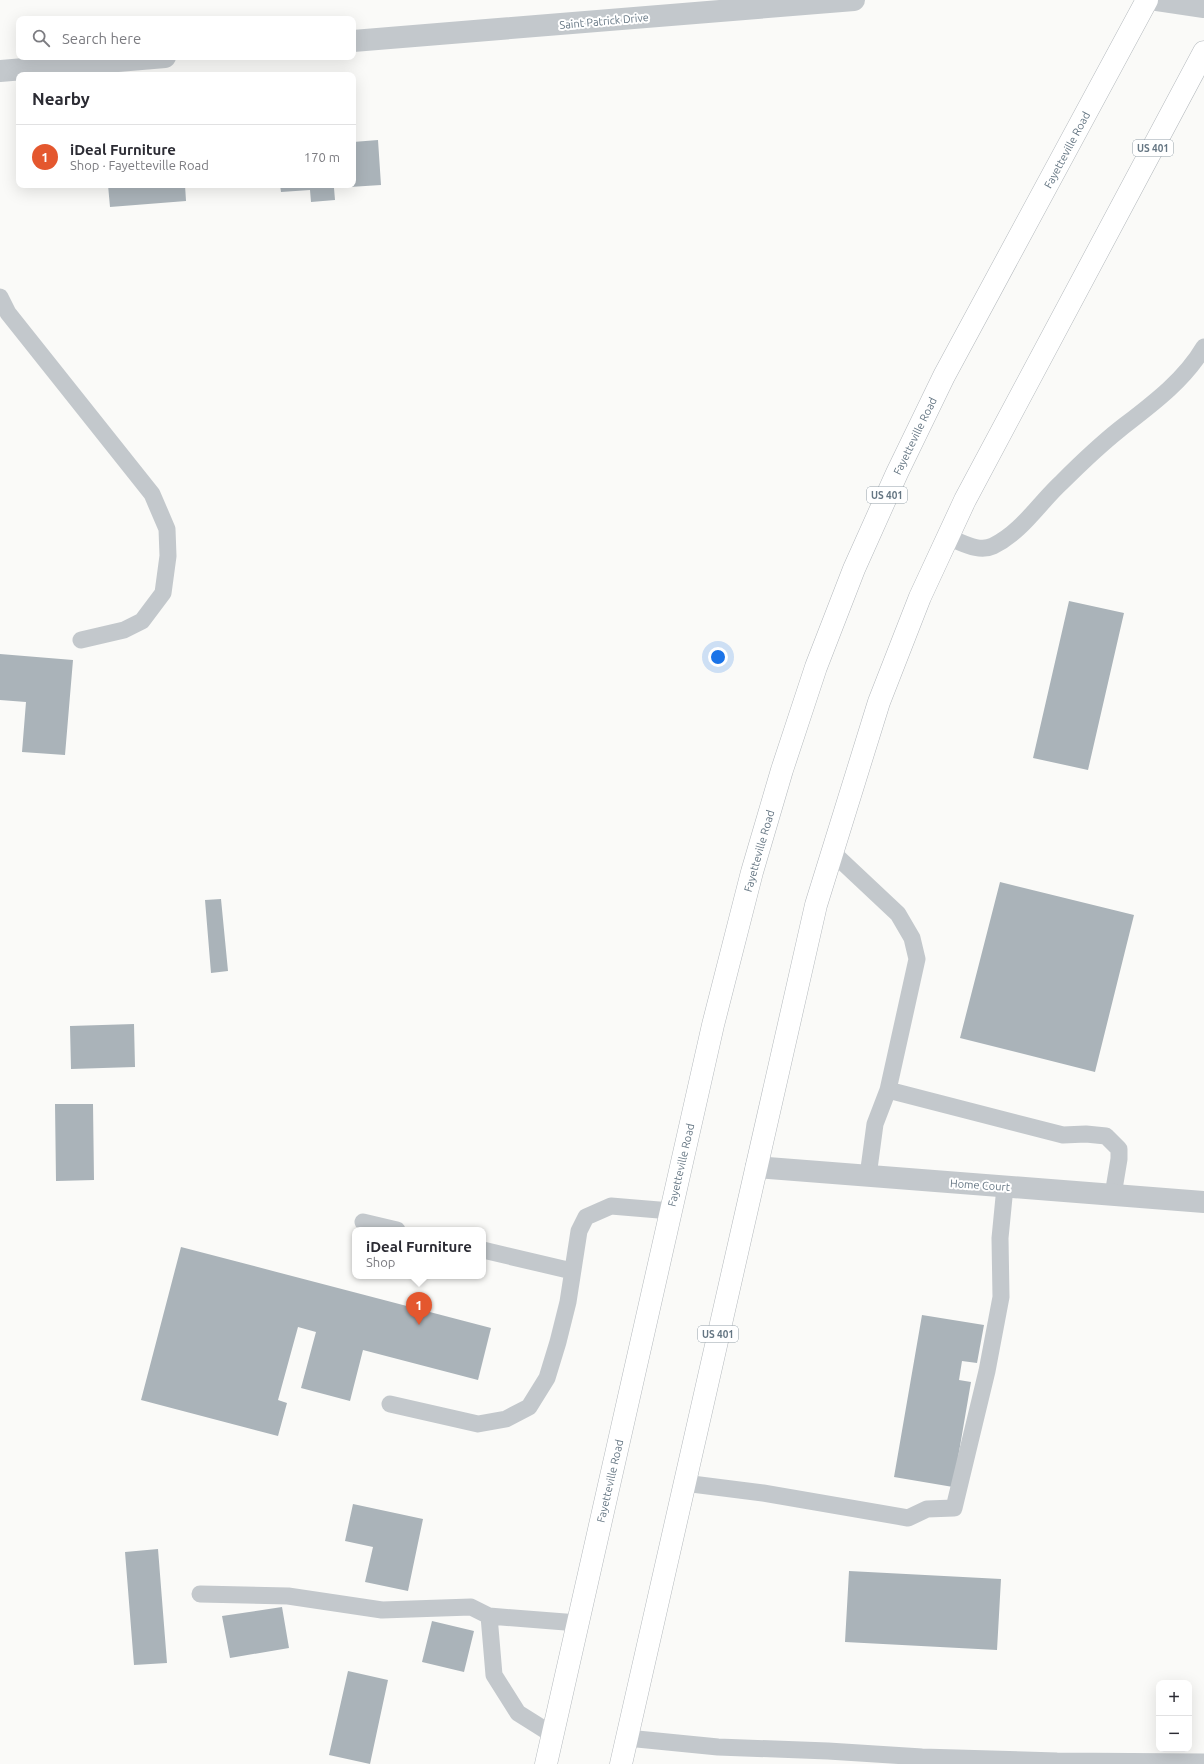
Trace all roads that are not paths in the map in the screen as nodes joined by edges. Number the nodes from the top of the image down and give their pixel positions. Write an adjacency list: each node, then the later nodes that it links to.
1 (854, 0): 5 (street, Saint Patrick Drive)
2 (1147, 0): 20 (highway, Fayetteville Road / US 401)
3 (1158, 0): 4 (street)
4 (1204, 6)
5 (356, 42)
6 (1204, 52): 11 (highway, US 401)
7 (130, 60): 8 (street)
8 (0, 71)
9 (0, 297): 12 (lane)
10 (1204, 347): 11 (lane)
11 (947, 537): 13 (highway, US 401)
12 (81, 640)
13 (832, 852): 14 (lane); 15 (highway, US 401)
14 (888, 1090): 16 (lane); 18 (lane)
15 (756, 1167): 16 (street, Home Court); 26 (highway, US 401)
16 (868, 1176): 17 (street, Home Court)
17 (1005, 1187): 18 (street, Home Court); 26 (lane)
18 (1113, 1195): 19 (street, Home Court)
19 (1204, 1202)
20 (670, 1211): 24 (lane); 29 (highway, Fayetteville Road / US 401)
21 (363, 1222): 22 (lane)
22 (384, 1227)
23 (486, 1251): 24 (lane)
24 (572, 1271): 25 (lane)
25 (390, 1404)
26 (684, 1483): 31 (highway, US 401)
27 (200, 1594): 28 (lane)
28 (489, 1616): 29 (lane); 30 (lane)
29 (578, 1623): 30 (highway, Fayetteville Road / US 401)
30 (553, 1735): 33 (highway, Fayetteville Road / US 401)
31 (627, 1738): 32 (lane); 34 (highway, US 401)
32 (1204, 1762)
33 (546, 1764)
34 (621, 1764)

